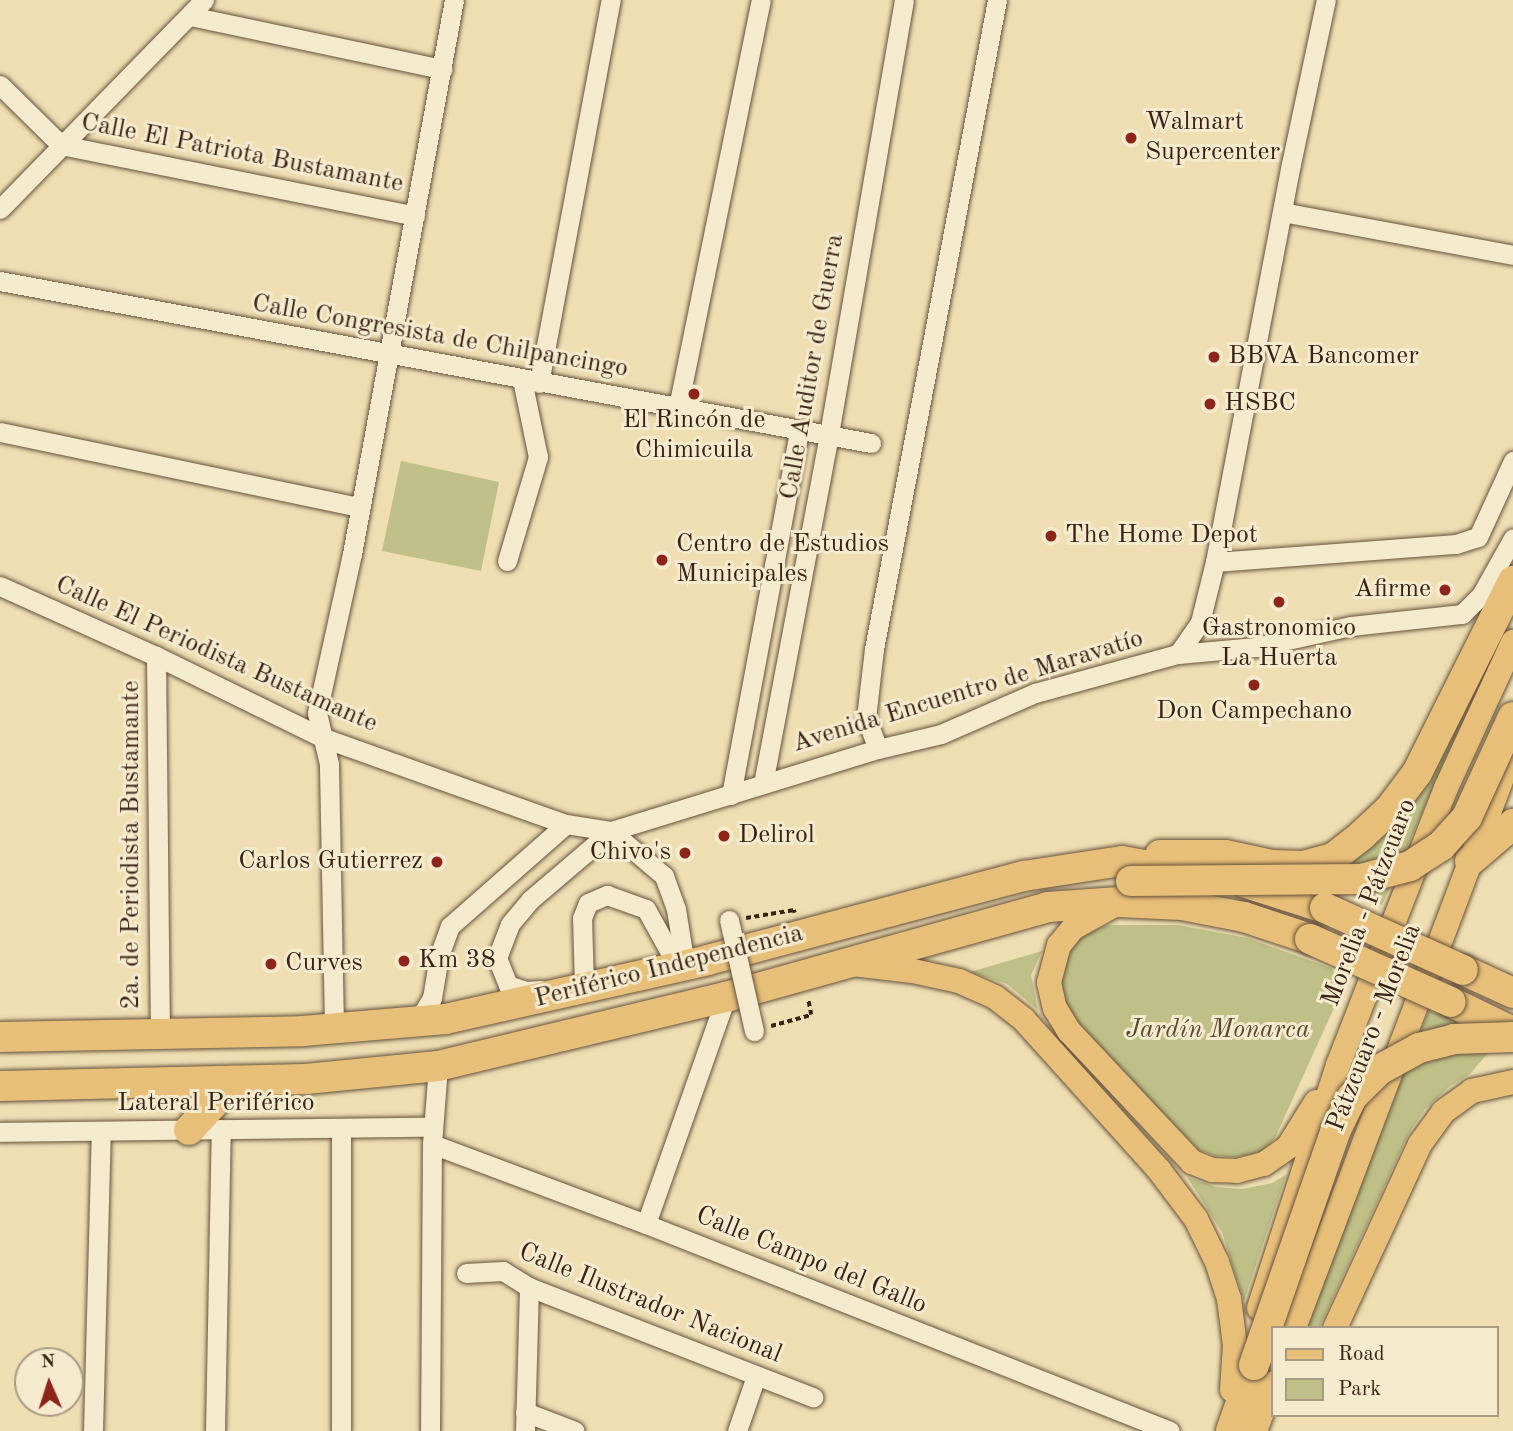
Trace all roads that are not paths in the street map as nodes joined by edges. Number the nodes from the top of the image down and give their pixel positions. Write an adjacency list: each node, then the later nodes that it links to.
1 (204, 0): 8 (street)
2 (454, 0): 9 (street)
3 (611, 0): 18 (street)
4 (761, 0): 19 (street)
5 (904, 0): 22 (street, Calle Auditor de Guerra)
6 (997, 0): 36 (street)
7 (1326, 0): 13 (street)
8 (190, 16): 9 (street); 11 (street)
9 (442, 69): 14 (street)
10 (0, 85): 11 (street, Calle El Patriota Bustamante)
11 (61, 145): 12 (street); 14 (street, Calle El Patriota Bustamante)
12 (0, 209)
13 (1282, 212): 15 (street); 28 (street)
14 (415, 216): 17 (street)
15 (1513, 255)
16 (0, 281): 17 (street, Calle Congresista de Chilpancingo)
17 (389, 355): 18 (street, Calle Congresista de Chilpancingo); 25 (street)
18 (530, 381): 19 (street, Calle Congresista de Chilpancingo); 27 (street)
19 (678, 407): 20 (street, Calle Congresista de Chilpancingo)
20 (799, 430): 22 (street, Calle Congresista de Chilpancingo); 39 (street, Calle Auditor de Guerra)
21 (0, 432): 25 (street)
22 (829, 434): 23 (street, Calle Congresista de Chilpancingo); 38 (street, Calle Auditor de Guerra)
23 (871, 443)
24 (1513, 461): 28 (street)
25 (360, 507): 35 (street)
26 (1513, 538): 32 (street, Avenida Encuentro de Maravatío)
27 (507, 561)
28 (1215, 562): 32 (street)
29 (1513, 581): 44 (highway)
30 (0, 586): 33 (street, Calle El Periodista Bustamante)
31 (1513, 642): 58 (main road, Morelia - Pátzcuaro)
32 (1178, 654): 36 (street, Avenida Encuentro de Maravatío)
33 (156, 656): 35 (street, Calle El Periodista Bustamante); 55 (street, 2a. de Periodista Bustamante)
34 (1513, 717): 44 (highway, bridge)
35 (321, 737): 40 (street, Calle El Periodista Bustamante); 53 (street)
36 (878, 749): 38 (street, Avenida Encuentro de Maravatío)
37 (1513, 749): 43 (main road, Pátzcuaro - Morelia)
38 (763, 784): 39 (street, Avenida Encuentro de Maravatío)
39 (731, 794): 42 (street, Avenida Encuentro de Maravatío)
40 (566, 824): 42 (street, Calle El Periodista Bustamante); 52 (street)
41 (1513, 824): 43 (highway)
42 (611, 831): 47 (street); 48 (street)
43 (1470, 862): 73 (main road, Pátzcuaro - Morelia)
44 (1124, 881): 46 (highway, Periférico Independencia); 47 (highway, Periférico Independencia); 49 (highway, Periférico Independencia, bridge); 51 (highway); 56 (highway, Periférico Independencia, bridge); 58 (main road)
45 (729, 920): 54 (street, bridge)
46 (849, 964): 50 (highway, Periférico Independencia); 78 (main road)
47 (682, 966): 48 (highway, Periférico Independencia); 48 (street)
48 (583, 988): 52 (highway, Periférico Independencia)
49 (1513, 993)
50 (726, 997): 51 (highway, Periférico Independencia); 69 (street)
51 (642, 1019): 59 (highway, Periférico Independencia)
52 (418, 1021): 53 (highway, Periférico Independencia)
53 (334, 1027): 55 (highway, Periférico Independencia)
54 (754, 1031)
55 (160, 1034): 57 (highway, Periférico Independencia)
56 (1513, 1034): 72 (highway, bridge)
57 (0, 1037)
58 (1338, 1065): 78 (main road, Morelia - Pátzcuaro)
59 (438, 1066): 60 (highway, Periférico Independencia); 68 (street)
60 (234, 1081): 62 (highway, Periférico Independencia); 65 (highway)
61 (1513, 1082): 74 (main road)
62 (0, 1086)
63 (221, 1129): 64 (street, Lateral Periférico); 65 (street, Lateral Periférico); 82 (street)
64 (341, 1129): 68 (street, Lateral Periférico); 83 (street)
65 (189, 1130): 66 (street, Lateral Periférico)
66 (101, 1131): 67 (street, Lateral Periférico); 81 (street)
67 (0, 1132)
68 (432, 1136): 69 (street, Calle Campo del Gallo); 84 (street)
69 (646, 1224): 87 (street, Calle Campo del Gallo)
70 (466, 1273): 71 (street, Calle Ilustrador Nacional)
71 (528, 1287): 77 (street, Calle Ilustrador Nacional); 80 (street)
72 (1278, 1326)
73 (1295, 1326)
74 (1336, 1326)
75 (1272, 1347): 76 (highway, bridge)
76 (1264, 1374): 89 (highway); 90 (main road)
77 (756, 1376): 79 (street, Calle Ilustrador Nacional); 86 (street)
78 (1232, 1390): 88 (main road, Morelia - Pátzcuaro)
79 (813, 1397)
80 (525, 1422): 85 (street)
81 (93, 1431)
82 (215, 1431)
83 (341, 1431)
84 (430, 1431)
85 (575, 1431)
86 (737, 1431)
87 (1170, 1431)
88 (1220, 1431)
89 (1231, 1431)
90 (1255, 1431)

